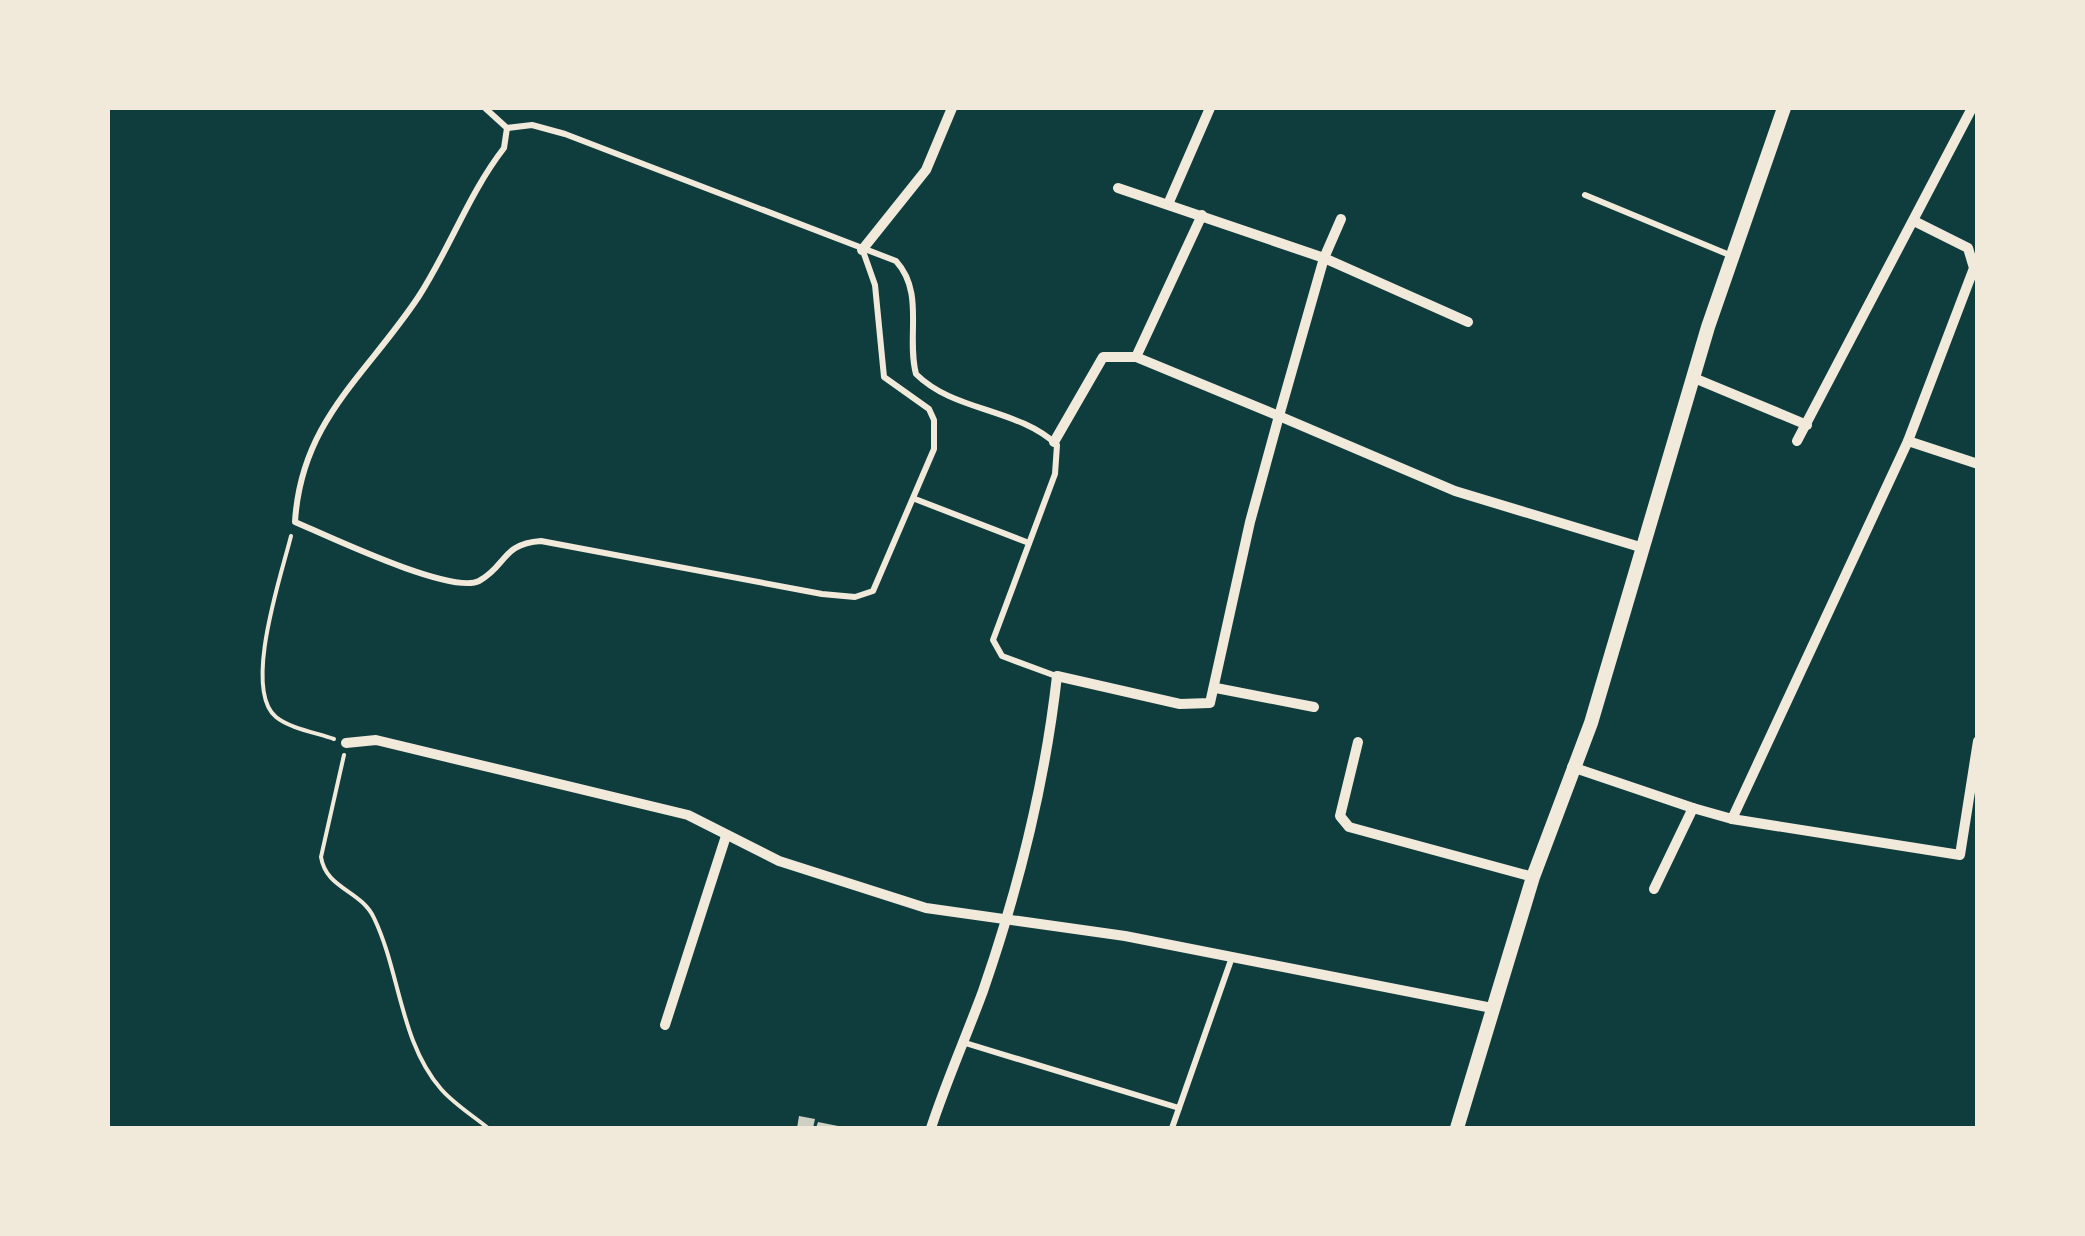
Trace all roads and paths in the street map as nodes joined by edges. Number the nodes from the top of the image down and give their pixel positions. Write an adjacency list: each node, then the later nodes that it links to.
1 (484, 108): 6 (lane)
2 (952, 108): 13 (street)
3 (1210, 108): 9 (street)
4 (1784, 108): 14 (street)
5 (1972, 108): 12 (street)
6 (506, 128): 13 (lane); 26 (lane)
7 (1118, 188): 9 (street)
8 (1585, 195): 14 (lane)
9 (1170, 202): 10 (street)
10 (1202, 215): 15 (street); 17 (street)
11 (1341, 219): 15 (street)
12 (1914, 221): 20 (street); 22 (street)
13 (862, 250): 23 (lane); 25 (lane)
14 (1732, 256): 18 (street)
15 (1324, 258): 16 (street); 19 (street)
16 (1468, 322)
17 (1136, 357): 19 (street); 23 (street)
18 (1694, 378): 20 (street); 28 (street)
19 (1279, 416): 28 (street); 30 (street)
20 (1806, 424): 21 (street)
21 (1797, 441)
22 (1908, 441): 24 (street); 37 (street)
23 (1054, 442): 27 (lane)
24 (1978, 464)
25 (915, 499): 26 (lane); 27 (lane)
26 (295, 522): 34 (path)
27 (1029, 543): 29 (lane)
28 (1640, 547): 35 (street)
29 (1058, 676): 30 (street); 41 (street)
30 (1216, 688): 31 (street)
31 (1314, 707)
32 (1978, 741): 37 (street)
33 (1358, 742): 39 (street)
34 (346, 744): 38 (street); 47 (path)
35 (1572, 766): 36 (street); 39 (street)
36 (1693, 808): 37 (street); 40 (street)
37 (1732, 819)
38 (726, 836): 41 (street); 44 (street)
39 (1533, 876): 43 (street)
40 (1654, 889)
41 (1002, 919): 42 (street); 45 (street)
42 (1230, 960): 43 (street); 46 (lane)
43 (1492, 1008): 50 (street)
44 (665, 1026)
45 (962, 1042): 46 (lane); 48 (street)
46 (1179, 1108): 49 (lane)
47 (488, 1128)
48 (930, 1128)
49 (1172, 1128)
50 (1457, 1128)

